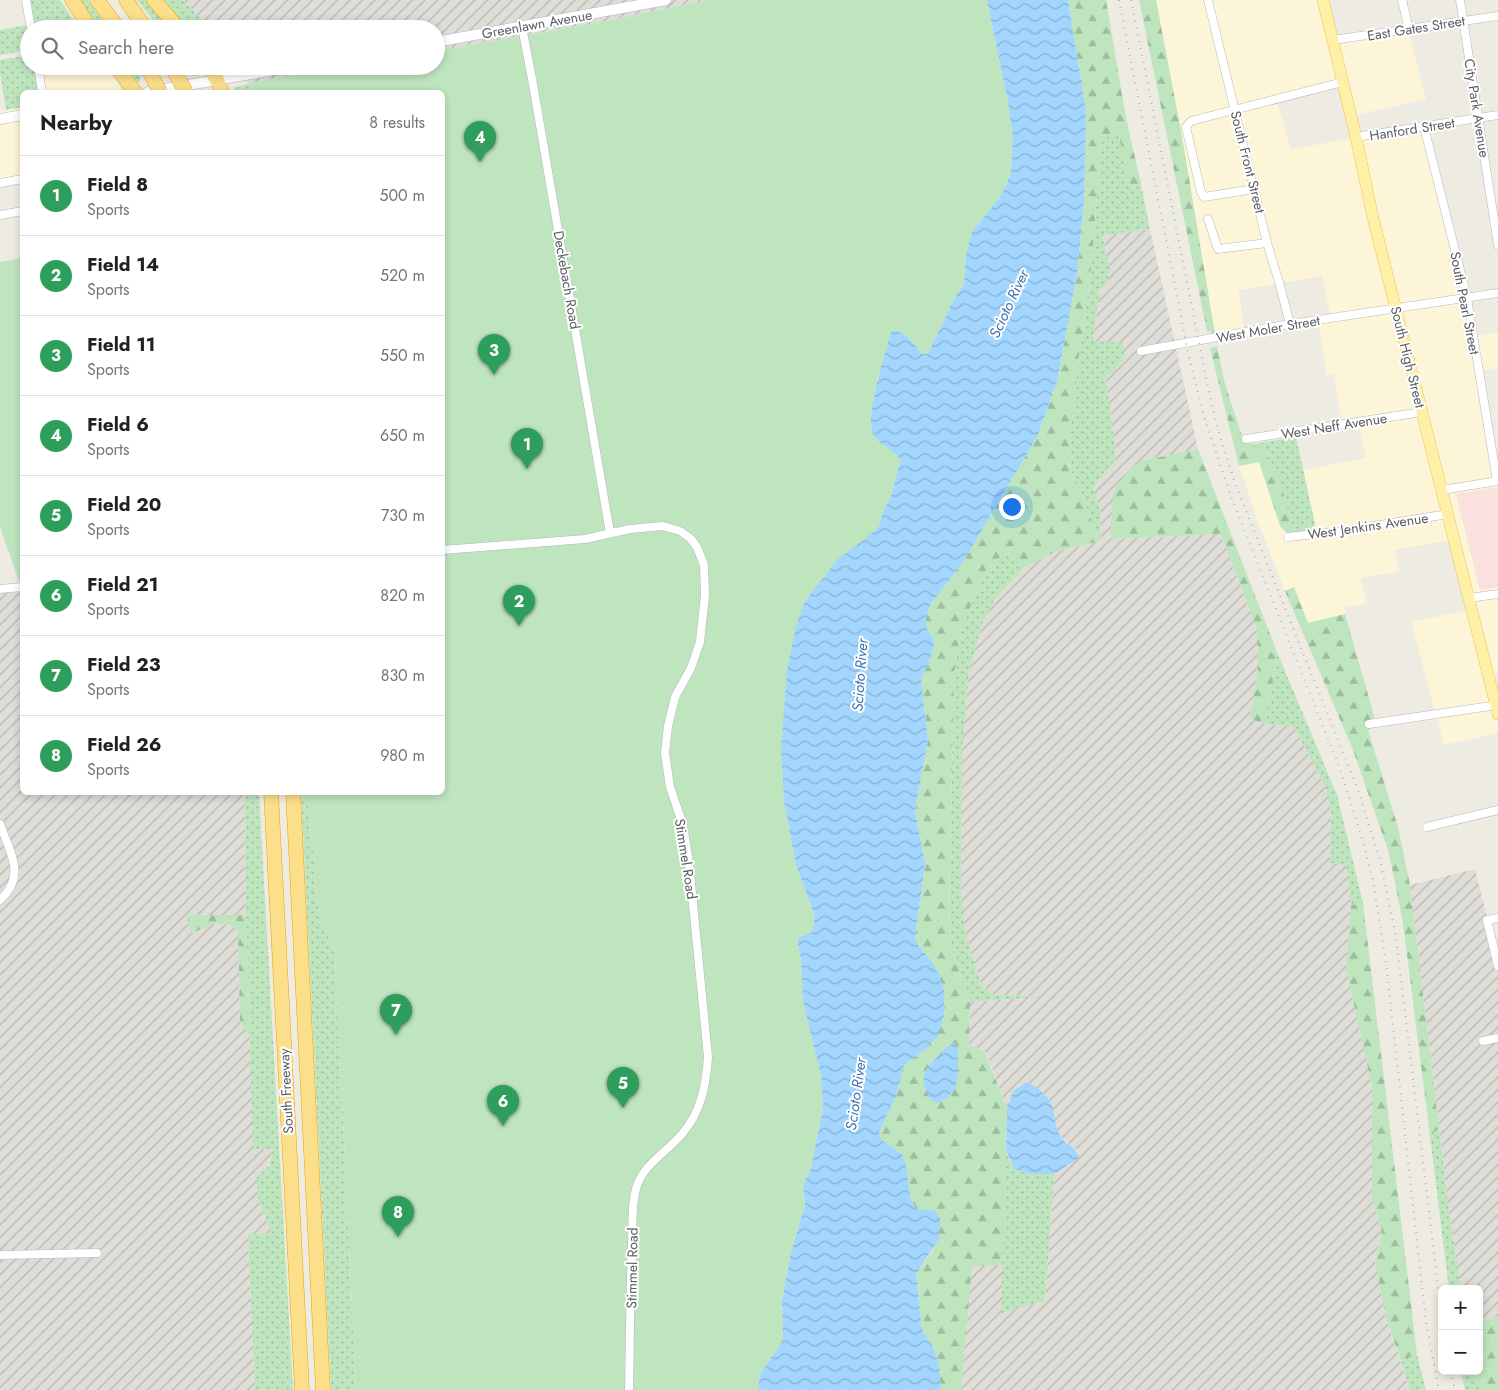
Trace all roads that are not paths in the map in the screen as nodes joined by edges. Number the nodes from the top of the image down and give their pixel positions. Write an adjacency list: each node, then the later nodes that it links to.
1 (26, 0): 12 (street)
2 (72, 0): 13 (highway)
3 (97, 0): 14 (highway)
4 (126, 0): 15 (highway)
5 (154, 0): 16 (highway)
6 (666, 0): 18 (main road, Greenlawn Avenue)
7 (1208, 0): 35 (street, South Front Street)
8 (1323, 0): 21 (main road, South High Street)
9 (1402, 0): 19 (street)
10 (1460, 0): 17 (street, City Park Avenue)
11 (1498, 16): 17 (street, East Gates Street)
12 (29, 20)
13 (85, 20)
14 (112, 20)
15 (140, 20)
16 (171, 20)
17 (1464, 20): 19 (street, East Gates Street); 39 (street, City Park Avenue)
18 (522, 27): 20 (main road, Greenlawn Avenue); 61 (street, Deckebach Road)
19 (1409, 29): 21 (street, East Gates Street)
20 (445, 40)
21 (1333, 40): 28 (main road, South High Street)
22 (39, 75): 30 (street)
23 (123, 75): 31 (highway)
24 (151, 75): 32 (highway, bridge)
25 (176, 75): 34 (highway, bridge)
26 (213, 75): 29 (highway)
27 (262, 75): 29 (main road)
28 (1343, 82): 35 (street); 41 (main road, South High Street)
29 (219, 86): 33 (main road)
30 (42, 90)
31 (134, 90)
32 (159, 90)
33 (172, 90)
34 (185, 90)
35 (1235, 110): 44 (street, South Front Street); 44 (street)
36 (20, 115): 38 (main road)
37 (1498, 115): 39 (street, Hanford Street)
38 (0, 118)
39 (1479, 118): 40 (street, Hanford Street); 45 (street, City Park Avenue)
40 (1424, 127): 41 (street, Hanford Street); 52 (street, South Pearl Street)
41 (1356, 137): 53 (main road, South High Street)
42 (20, 179): 43 (street)
43 (0, 183)
44 (1254, 189): 49 (street, South Front Street)
45 (1495, 206): 50 (street, City Park Avenue)
46 (20, 211): 47 (street)
47 (0, 215)
48 (1208, 220): 49 (street)
49 (1267, 243): 54 (street, South Front Street)
50 (1498, 246)
51 (1498, 293): 52 (street, West Moler Street)
52 (1467, 298): 53 (street, West Moler Street); 58 (street, South Pearl Street)
53 (1396, 308): 54 (street, West Moler Street); 56 (main road, South High Street)
54 (1290, 324): 55 (street, West Moler Street)
55 (1141, 351)
56 (1422, 412): 57 (street, West Neff Avenue); 59 (main road, South High Street)
57 (1246, 439)
58 (1497, 481): 59 (street)
59 (1442, 490): 60 (main road, South High Street)
60 (1448, 514): 62 (street, West Jenkins Avenue); 67 (main road, South High Street)
61 (610, 533): 63 (street, Stimmel Road); 84 (street, Stimmel Road)
62 (1288, 537)
63 (445, 550)
64 (1, 586): 65 (street)
65 (20, 587)
66 (1498, 594): 67 (street)
67 (1469, 598): 68 (main road, South High Street)
68 (1497, 708): 69 (street)
69 (1369, 724)
70 (271, 795): 82 (highway, South Freeway)
71 (293, 795): 83 (highway, South Freeway)
72 (1498, 810): 74 (street)
73 (0, 824): 75 (street)
74 (1426, 827)
75 (0, 900)
76 (1498, 918): 77 (street)
77 (1498, 966)
78 (1498, 1038): 79 (street)
79 (1483, 1041)
80 (97, 1253): 81 (street)
81 (0, 1255)
82 (302, 1390)
83 (323, 1390)
84 (629, 1390)

